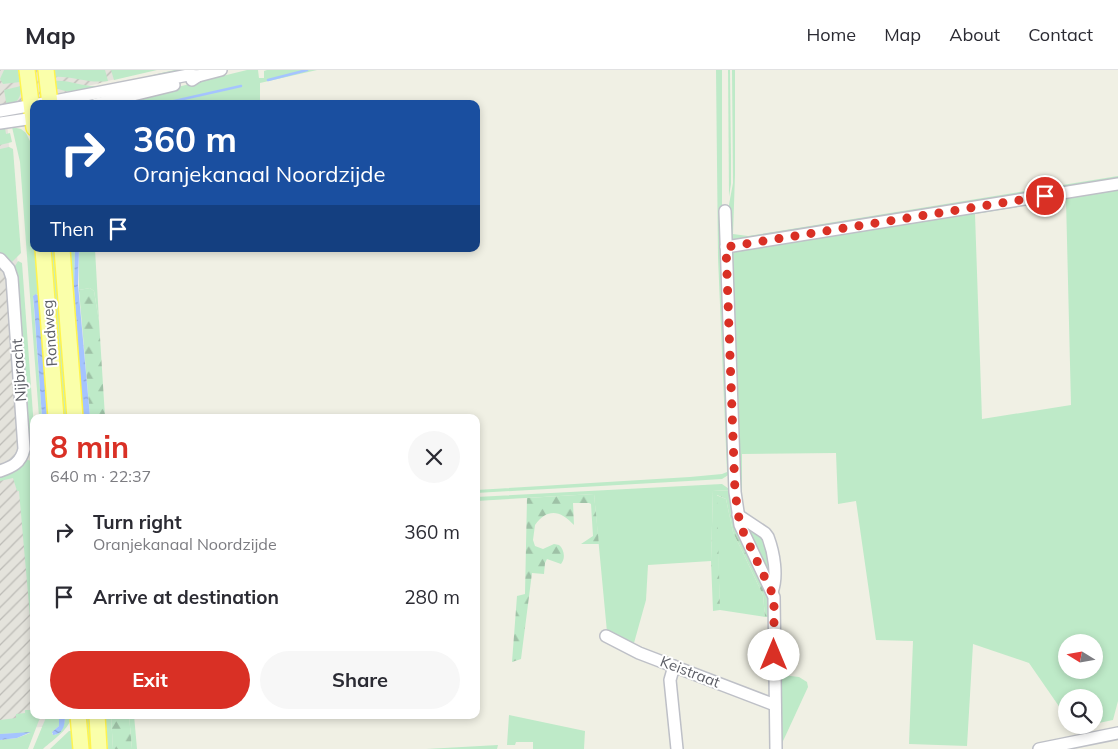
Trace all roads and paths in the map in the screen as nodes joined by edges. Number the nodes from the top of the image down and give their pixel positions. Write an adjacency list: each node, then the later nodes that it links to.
1 (27, 70): 5 (main road)
2 (46, 70): 6 (main road)
3 (221, 70): 4 (street)
4 (198, 76): 7 (street); 8 (street)
5 (35, 100)
6 (40, 100)
7 (81, 100)
8 (112, 100)
9 (30, 110): 10 (street)
10 (0, 111)
11 (30, 113): 12 (street)
12 (0, 123)
13 (1118, 184): 15 (street)
14 (725, 211): 15 (street)
15 (726, 247): 22 (street)
16 (43, 252): 19 (main road, Rondweg)
17 (62, 252): 20 (main road, Rondweg)
18 (0, 260): 21 (street, Nijbracht)
19 (56, 414)
20 (75, 414)
21 (0, 472)
22 (738, 514): 23 (street); 23 (street)
23 (772, 592): 26 (street)
24 (606, 636): 25 (street, Keistraat)
25 (674, 666): 26 (street, Keistraat); 32 (street)
26 (775, 706): 33 (street)
27 (78, 719): 30 (main road)
28 (97, 719): 31 (main road)
29 (1118, 733): 34 (street)
30 (81, 749)
31 (99, 749)
32 (677, 749)
33 (776, 749)
34 (1039, 749)

